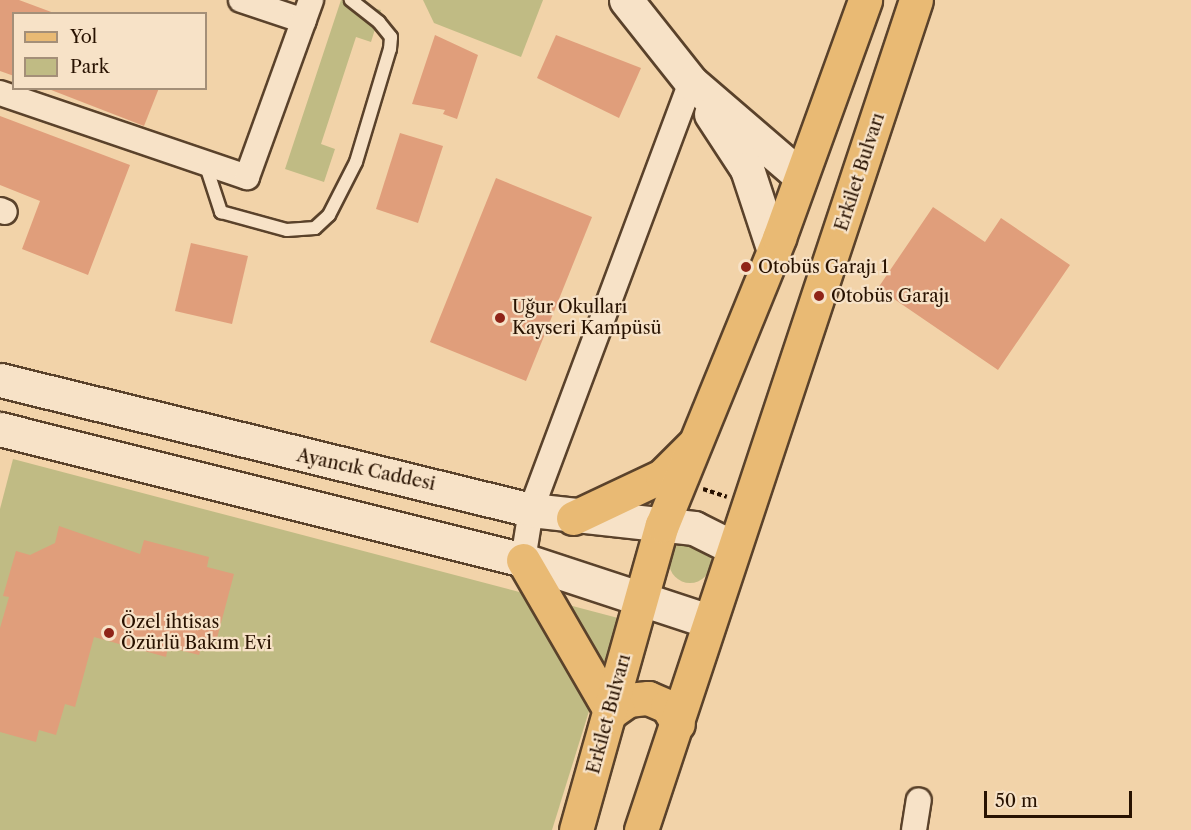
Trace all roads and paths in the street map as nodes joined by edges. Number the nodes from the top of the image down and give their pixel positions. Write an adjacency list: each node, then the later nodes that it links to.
1 (241, 0): 6 (street)
2 (351, 0): 9 (lane)
3 (626, 0): 7 (street)
4 (865, 0): 10 (main road)
5 (916, 0): 16 (main road, Erkilet Bulvarı)
6 (308, 11): 9 (street)
7 (691, 82): 10 (street); 11 (street); 17 (street)
8 (0, 93): 9 (street)
9 (205, 163)
10 (799, 175): 11 (main road)
11 (774, 251): 14 (main road)
12 (0, 380): 17 (street, Ayancık Caddesi)
13 (0, 429): 21 (street)
14 (702, 435): 15 (main road); 18 (main road)
15 (684, 483): 16 (path); 19 (main road)
16 (747, 504): 20 (main road, Erkilet Bulvarı)
17 (531, 510): 18 (street, Ayancık Caddesi); 21 (street)
18 (573, 518): 19 (street, Ayancık Caddesi)
19 (663, 525): 20 (street, Ayancık Caddesi); 22 (main road, Erkilet Bulvarı)
20 (732, 547): 23 (main road, Erkilet Bulvarı)
21 (523, 560): 22 (street); 24 (main road)
22 (639, 598): 23 (street); 24 (main road, Erkilet Bulvarı)
23 (709, 621): 25 (main road)
24 (611, 712): 25 (main road); 27 (main road, Erkilet Bulvarı)
25 (678, 724): 28 (main road)
26 (919, 800): 29 (street)
27 (576, 830)
28 (641, 830)
29 (914, 830)

